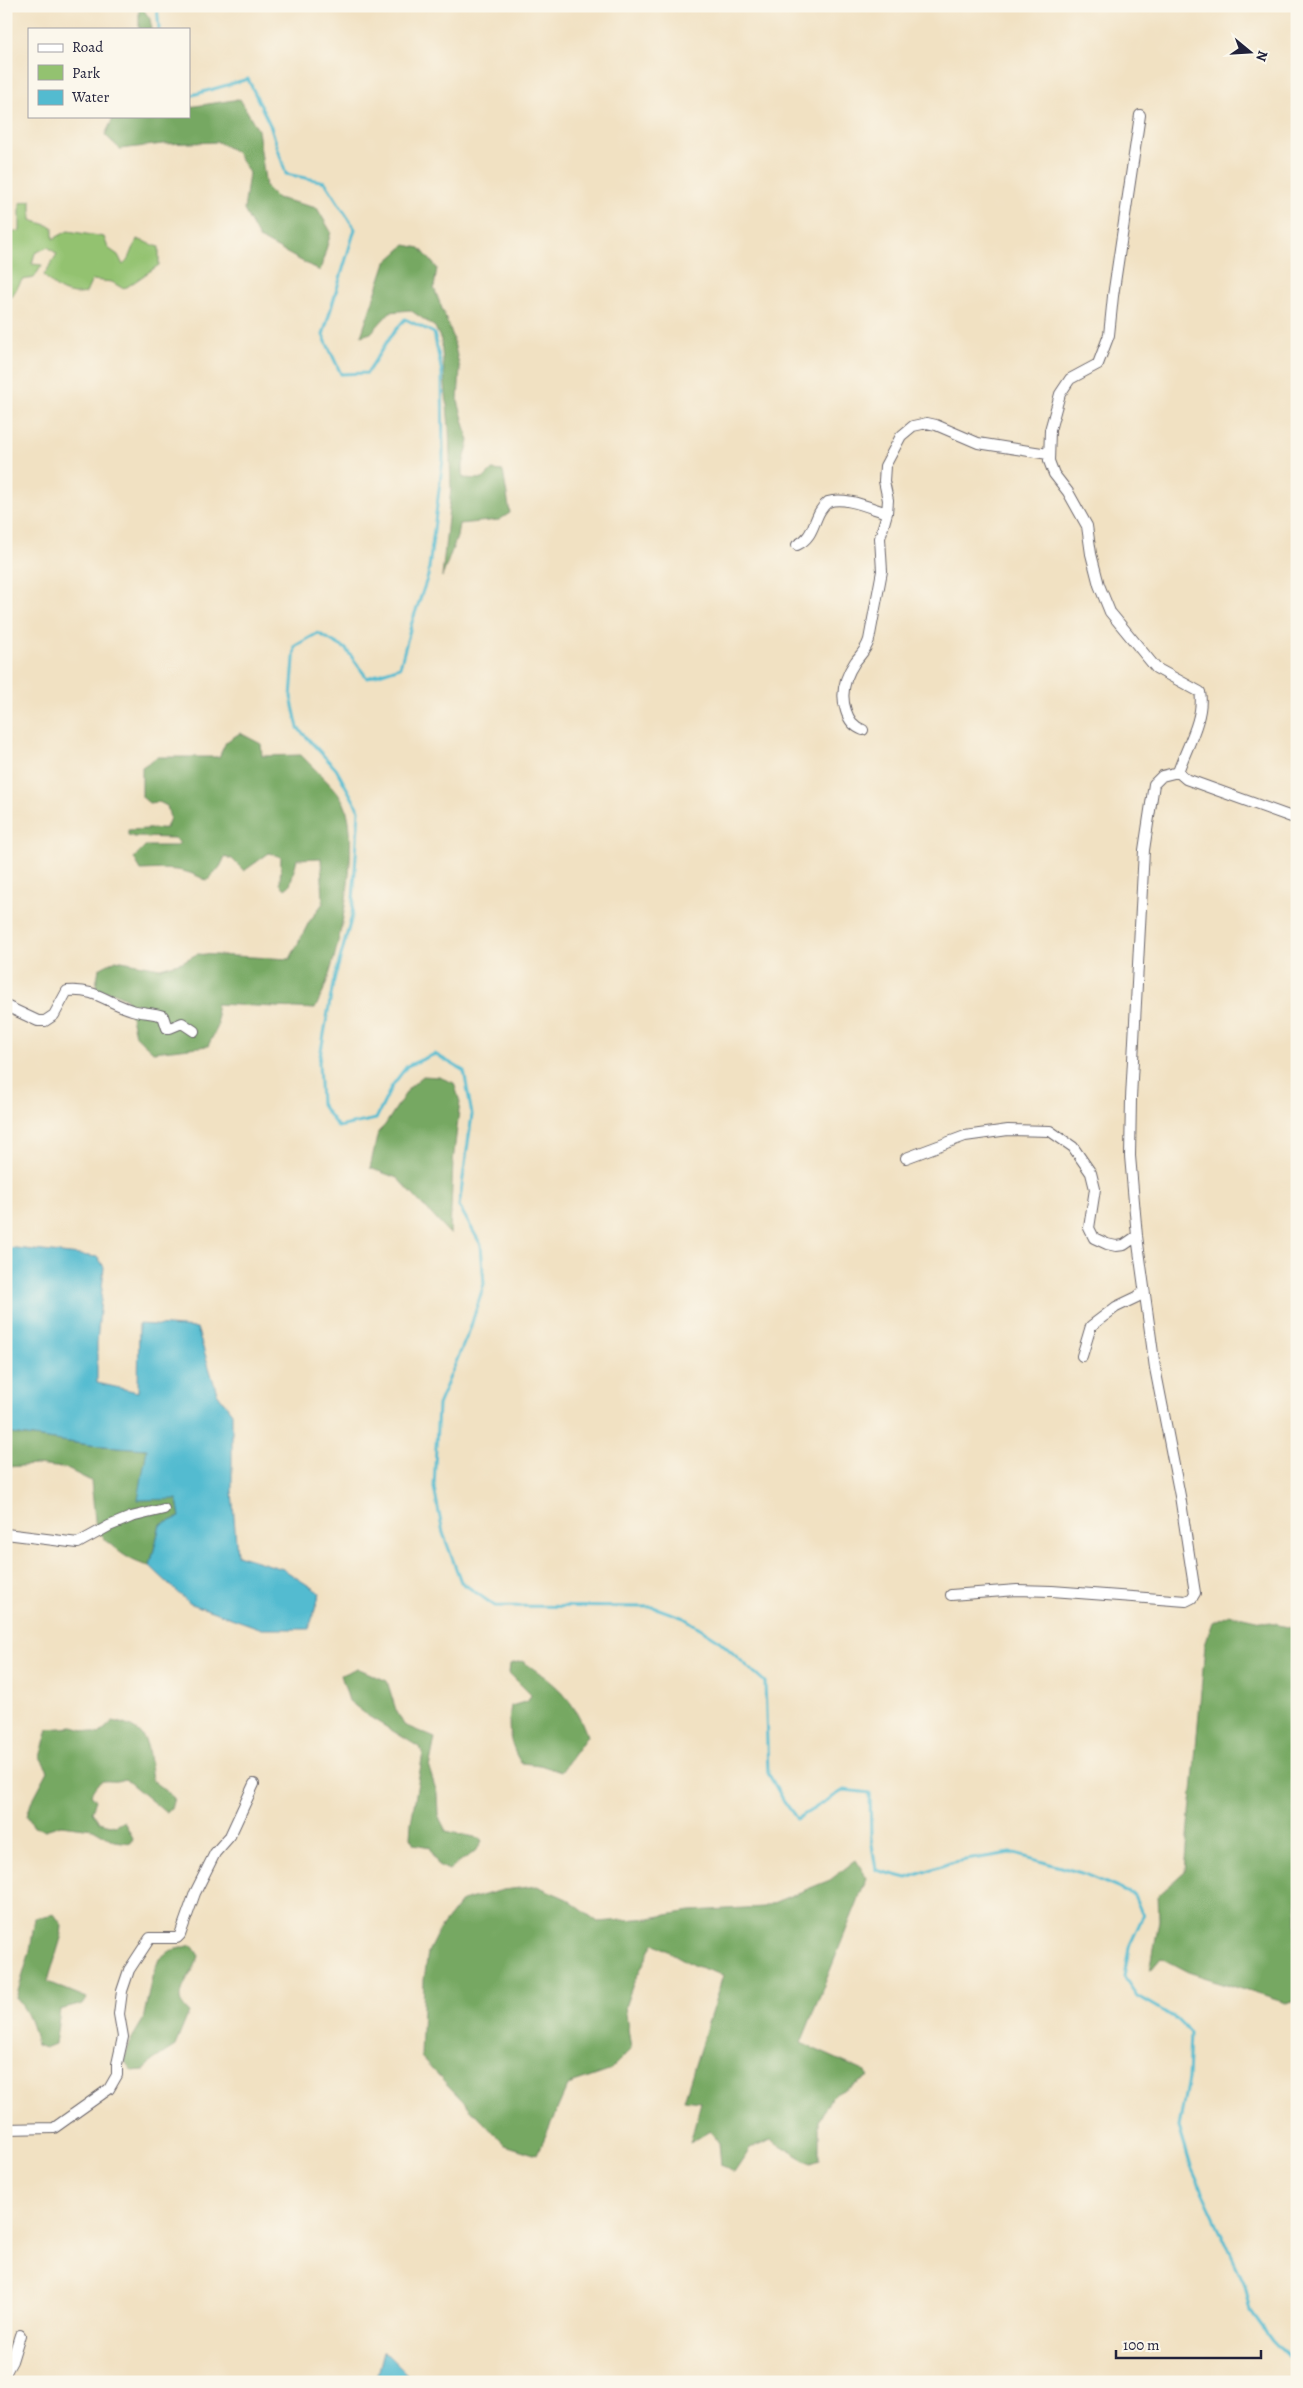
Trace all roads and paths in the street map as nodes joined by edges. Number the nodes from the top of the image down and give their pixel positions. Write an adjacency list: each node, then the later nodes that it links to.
1 (1140, 115): 2 (street)
2 (1048, 454): 3 (street); 6 (street)
3 (887, 512): 4 (street); 5 (street)
4 (797, 545)
5 (863, 730)
6 (1178, 772): 7 (street); 11 (street)
7 (1297, 818)
8 (6, 1006): 9 (street)
9 (194, 1031)
10 (906, 1158): 11 (street)
11 (1137, 1236): 12 (street)
12 (1144, 1291): 13 (street); 16 (street)
13 (1082, 1356)
14 (164, 1509): 15 (street)
15 (6, 1534)
16 (951, 1595)
17 (254, 1784): 18 (street)
18 (6, 2129)
19 (20, 2335): 20 (street)
20 (6, 2372)

